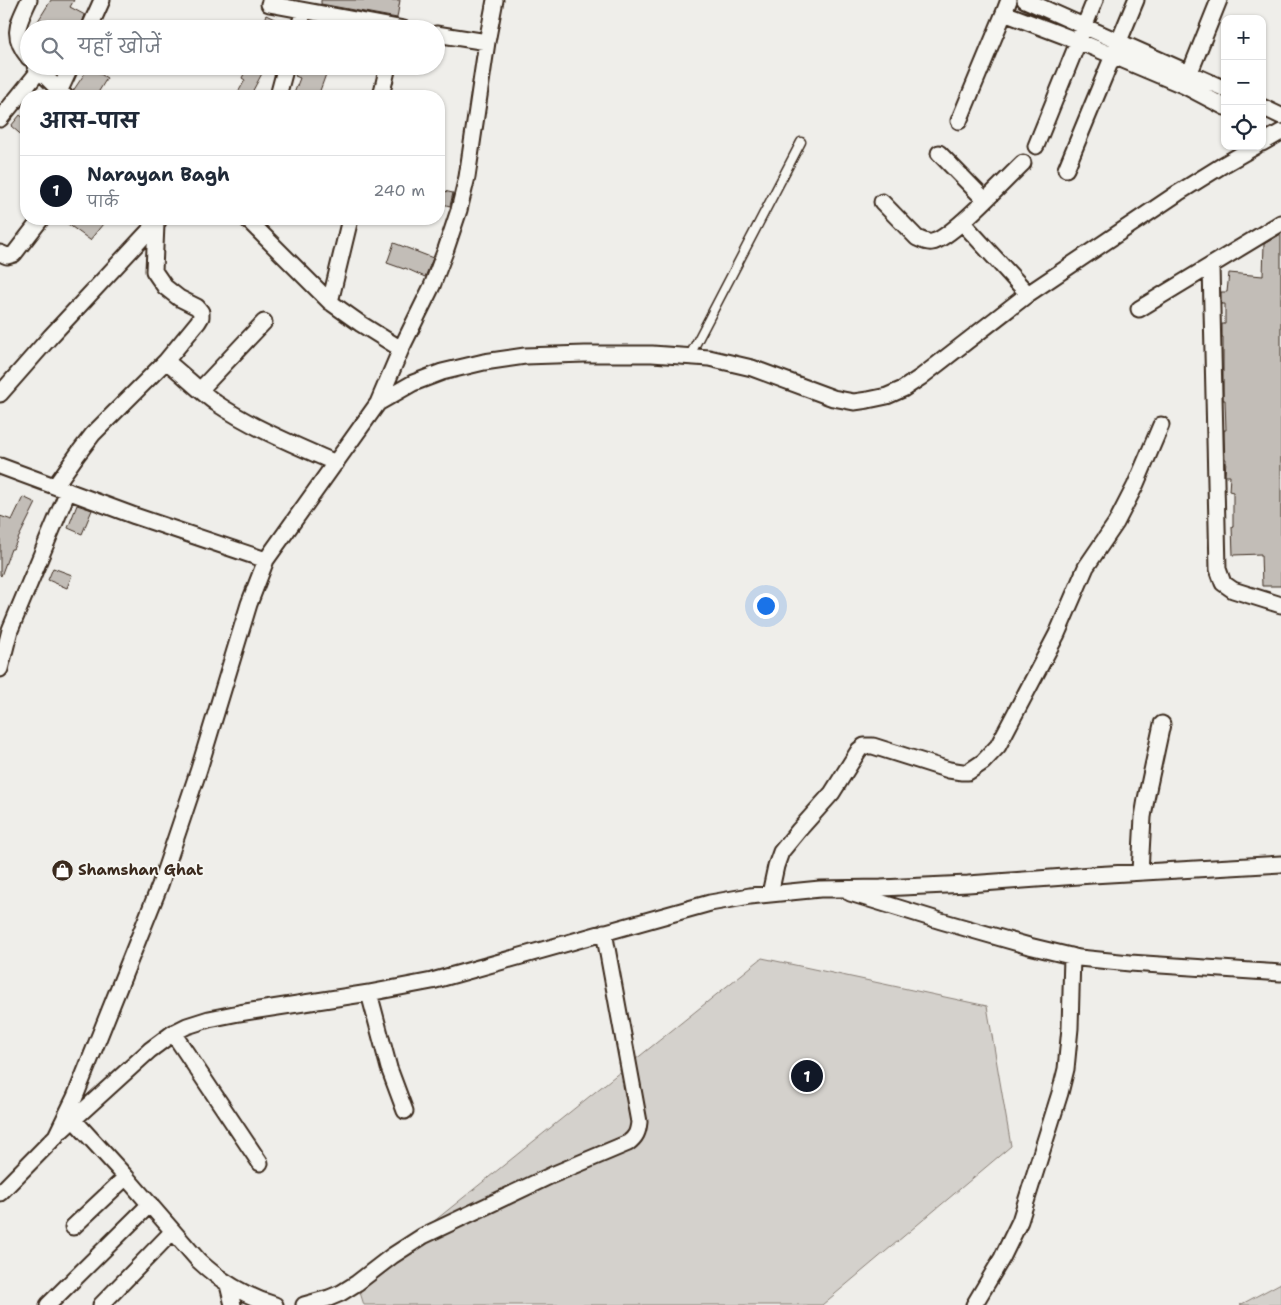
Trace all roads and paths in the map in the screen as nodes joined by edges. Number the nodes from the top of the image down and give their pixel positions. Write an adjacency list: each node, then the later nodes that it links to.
1 (28, 0): 19 (street)
2 (102, 0): 11 (street)
3 (495, 0): 17 (street)
4 (1025, 0): 14 (street)
5 (1095, 0): 14 (street)
6 (1136, 0): 18 (street)
7 (1219, 0): 26 (street)
8 (269, 4): 10 (street)
9 (1006, 6): 16 (street); 38 (street)
10 (304, 11): 12 (street); 13 (street)
11 (93, 20)
12 (301, 20)
13 (355, 20)
14 (1085, 27): 16 (street); 18 (street)
15 (445, 35): 17 (street)
16 (1078, 41): 20 (street); 43 (street)
17 (487, 42): 63 (street)
18 (1119, 42): 20 (street); 26 (street)
19 (20, 43)
20 (1113, 56): 26 (street); 47 (street)
21 (33, 75): 28 (street)
22 (43, 75): 29 (street)
23 (68, 75): 30 (street)
24 (284, 75): 31 (street)
25 (386, 75): 32 (street)
26 (1187, 79): 27 (street); 34 (street)
27 (1221, 88)
28 (21, 90)
29 (58, 90)
30 (63, 90)
31 (280, 90)
32 (382, 90)
33 (20, 92): 37 (street)
34 (1222, 105)
35 (1266, 109): 36 (street)
36 (1281, 116)
37 (0, 119)
38 (960, 121)
39 (1266, 128): 40 (street)
40 (1279, 133): 41 (street)
41 (1266, 141)
42 (801, 142): 64 (lane)
43 (1036, 146)
44 (1249, 150): 59 (street)
45 (939, 153): 48 (street)
46 (1023, 163): 48 (street)
47 (1066, 169)
48 (985, 200): 50 (street)
49 (882, 202): 50 (street)
50 (962, 222): 59 (street)
51 (1281, 223): 58 (street)
52 (36, 225): 57 (street)
53 (154, 225): 67 (street)
54 (158, 225): 65 (street)
55 (253, 225): 60 (street)
56 (349, 225): 60 (street)
57 (0, 253)
58 (1210, 266): 61 (street); 74 (street)
59 (1028, 294): 64 (street)
60 (330, 302): 63 (street)
61 (1139, 309)
62 (264, 322): 66 (street)
63 (401, 350): 68 (street)
64 (689, 357): 68 (street)
65 (166, 361): 66 (street); 72 (street)
66 (200, 390): 70 (street)
67 (0, 394)
68 (378, 403): 70 (street)
69 (1161, 424): 80 (street)
70 (336, 463): 73 (street)
71 (0, 466): 72 (street)
72 (62, 489): 73 (street); 75 (street)
73 (266, 560): 88 (street)
74 (1281, 605)
75 (0, 670)
76 (1162, 724): 78 (street)
77 (1281, 864): 78 (street)
78 (1140, 872): 79 (street)
79 (837, 889): 80 (street); 82 (street)
80 (770, 894): 81 (street)
81 (604, 932): 84 (street); 100 (street)
82 (1072, 956): 83 (street); 101 (street)
83 (1281, 973)
84 (369, 993): 85 (street); 86 (street)
85 (173, 1033): 87 (street); 89 (street)
86 (405, 1111)
87 (73, 1119): 88 (street); 90 (street)
88 (56, 1136): 91 (street)
89 (260, 1164)
90 (126, 1177): 92 (street); 93 (street)
91 (0, 1193)
92 (150, 1204): 94 (street); 96 (street)
93 (73, 1226)
94 (173, 1231): 95 (street); 97 (street)
95 (228, 1285): 98 (street); 99 (street)
96 (48, 1305)
97 (100, 1305)
98 (232, 1305)
99 (274, 1305)
100 (304, 1305)
101 (974, 1305)

